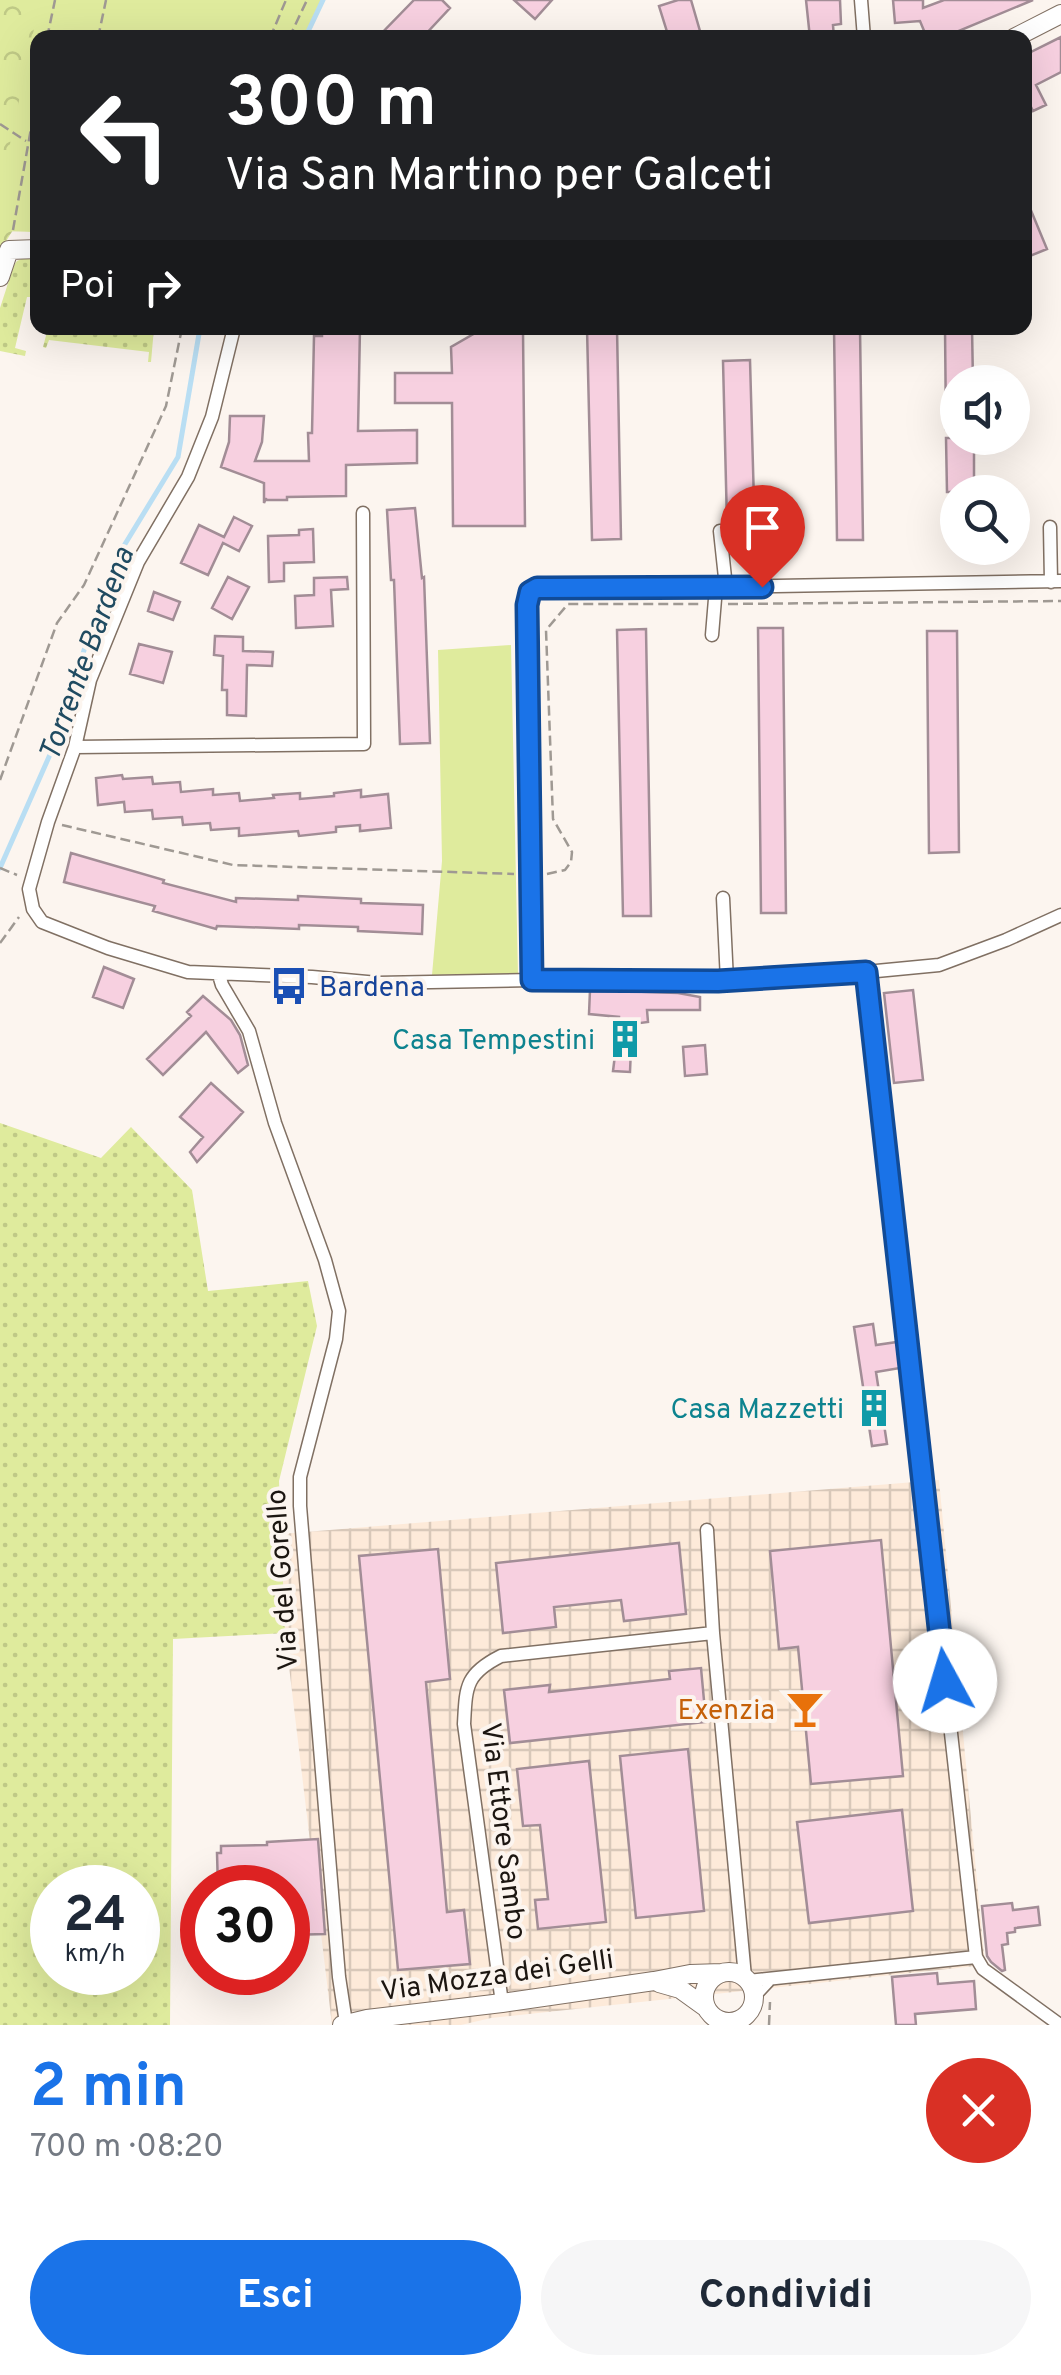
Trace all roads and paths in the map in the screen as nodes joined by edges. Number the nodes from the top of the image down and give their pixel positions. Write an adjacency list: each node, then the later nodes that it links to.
1 (55, 0): 7 (path)
2 (106, 0): 8 (path)
3 (286, 0): 9 (path)
4 (307, 0): 10 (path)
5 (861, 0): 11 (street)
6 (1061, 14): 12 (street)
7 (49, 30)
8 (100, 30)
9 (273, 30)
10 (293, 30)
11 (863, 30)
12 (1030, 30)
13 (0, 124): 15 (path)
14 (30, 128): 15 (path)
15 (27, 142): 17 (path)
16 (30, 249): 17 (street)
17 (9, 250): 18 (street)
18 (0, 277)
19 (181, 335): 30 (path)
20 (232, 335): 29 (street)
21 (363, 513): 29 (street)
22 (1050, 527): 24 (street)
23 (720, 530): 25 (street)
24 (1056, 582): 25 (street)
25 (721, 587): 27 (street); 33 (street)
26 (1061, 601): 27 (path)
27 (715, 604): 28 (street); 33 (path)
28 (712, 635)
29 (74, 748): 31 (street)
30 (0, 780)
31 (48, 822): 33 (path); 42 (street)
32 (0, 868): 34 (path)
33 (532, 874): 43 (street)
34 (22, 877)
35 (723, 898): 44 (street)
36 (22, 914): 38 (path)
37 (1061, 915): 41 (street)
38 (10, 927): 39 (path); 40 (path)
39 (0, 934)
40 (0, 943)
41 (866, 972): 44 (street); 47 (street)
42 (219, 974): 43 (street); 53 (street, Via del Gorello)
43 (532, 980): 44 (street)
44 (728, 980)
45 (707, 1530): 46 (street)
46 (714, 1633): 50 (street); 51 (street, Via Ettore Sambo)
47 (976, 1957): 48 (street); 56 (street)
48 (776, 1980): 50 (street); 55 (path)
49 (654, 1981): 50 (street, Via Mozza dei Gelli); 51 (street, Via Mozza dei Gelli); 52 (street, Via Mozza dei Gelli)
50 (744, 1986): 52 (street); 54 (street)
51 (502, 2003): 53 (street, Via Mozza dei Gelli)
52 (705, 2007): 54 (street, Via Mozza dei Gelli)
53 (344, 2024)
54 (725, 2024)
55 (769, 2025)
56 (1060, 2025)

